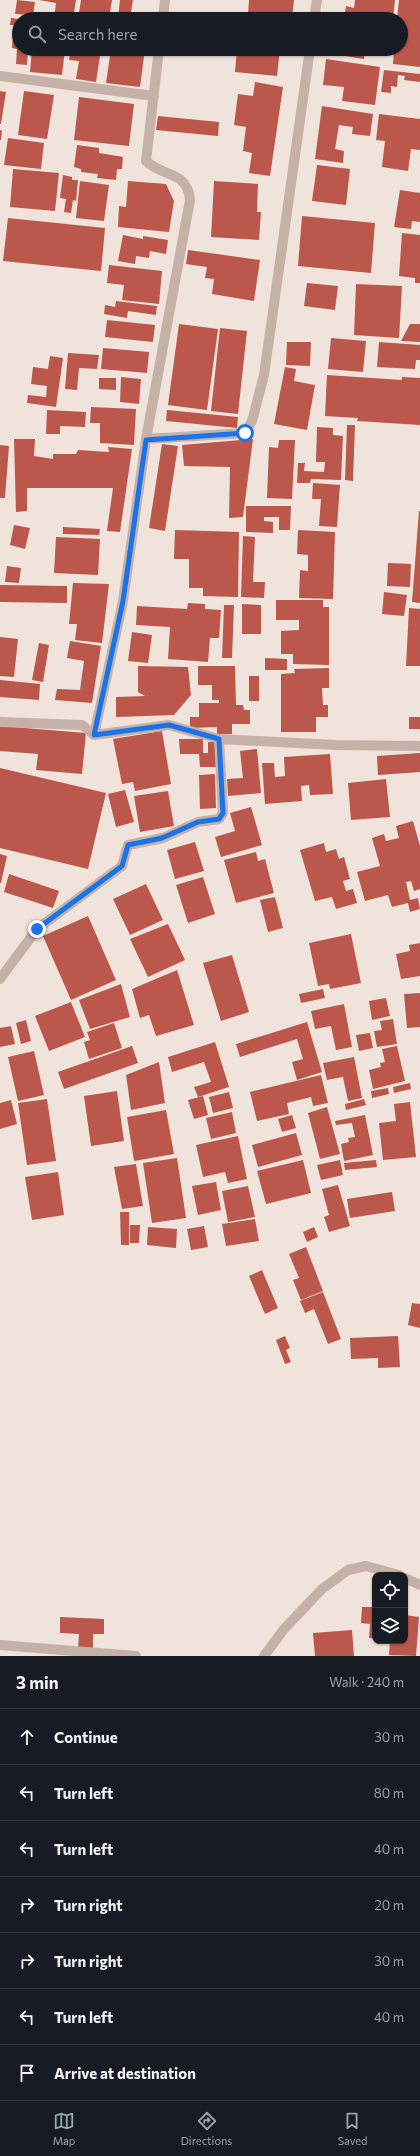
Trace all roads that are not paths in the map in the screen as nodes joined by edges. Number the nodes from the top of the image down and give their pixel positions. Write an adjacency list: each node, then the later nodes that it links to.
1 (165, 0): 3 (street)
2 (317, 0): 4 (street)
3 (164, 12)
4 (315, 12)
5 (159, 56): 8 (street)
6 (309, 56): 9 (street)
7 (0, 76): 8 (street)
8 (154, 96): 9 (street)
9 (146, 440): 11 (street)
10 (0, 722): 11 (street)
11 (94, 735): 12 (street)
12 (219, 739): 13 (street); 14 (street)
13 (420, 746)
14 (0, 979)
15 (388, 1572): 20 (street)
16 (408, 1579): 17 (street)
17 (420, 1585)
18 (0, 1645): 19 (street)
19 (136, 1656)
20 (264, 1656)

